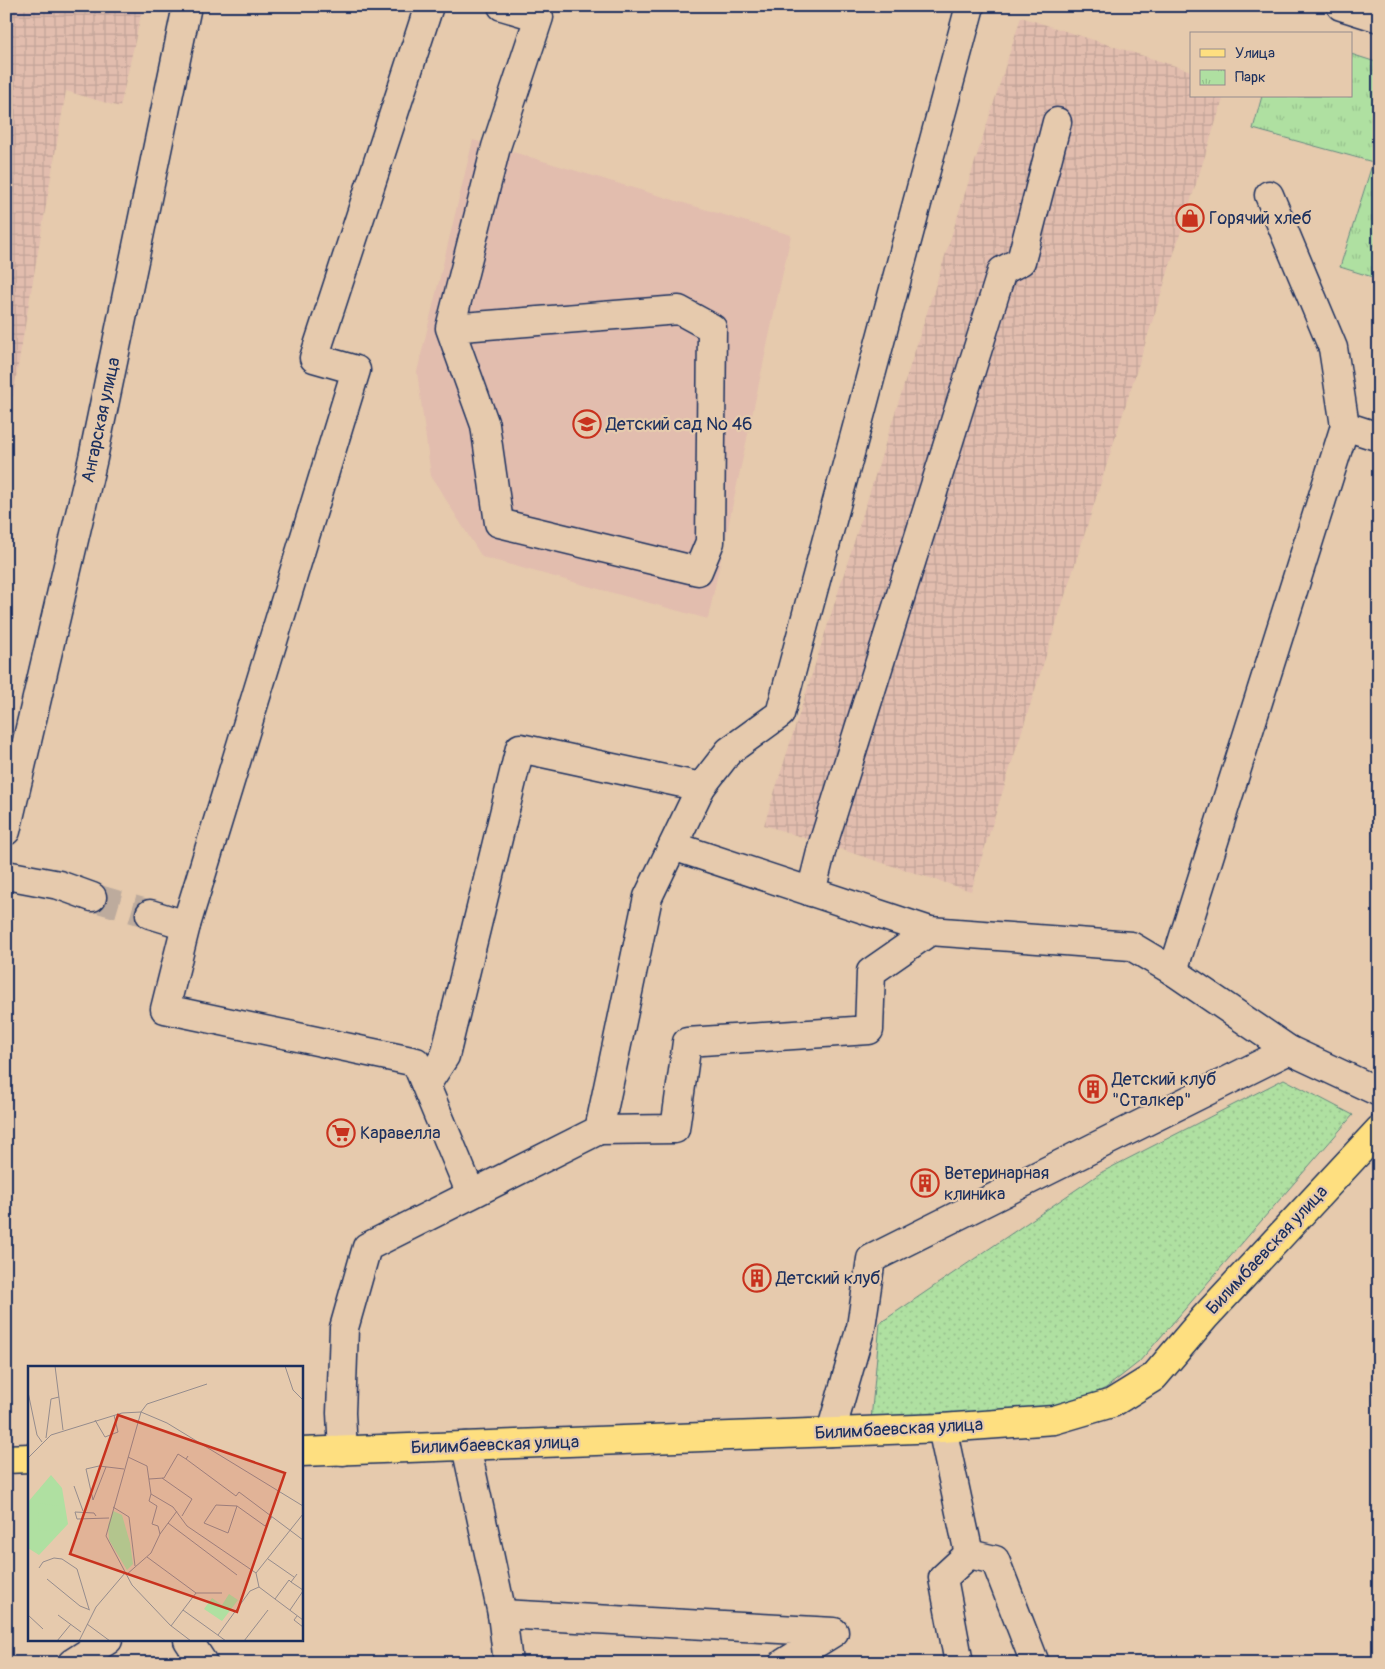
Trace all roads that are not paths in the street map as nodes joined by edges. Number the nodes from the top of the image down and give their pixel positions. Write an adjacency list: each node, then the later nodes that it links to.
1 (187, 6): 13 (street, Ангарская улица)
2 (429, 6): 19 (street)
3 (502, 6): 9 (street)
4 (970, 6): 12 (street)
5 (1341, 6): 6 (street)
6 (1379, 18)
7 (1057, 122): 16 (street)
8 (1269, 195): 10 (street)
9 (450, 328): 9 (street)
10 (1346, 426): 11 (street); 21 (street)
11 (1379, 437)
12 (701, 787): 14 (street); 23 (street)
13 (6, 831)
14 (673, 846): 16 (street); 25 (street)
15 (6, 875): 17 (street)
16 (811, 892): 20 (street)
17 (92, 897)
18 (150, 914): 19 (street)
19 (186, 924): 23 (street)
20 (930, 931): 21 (street); 25 (street)
21 (1173, 971): 22 (street)
22 (1290, 1050): 24 (street); 29 (street)
23 (426, 1085): 27 (street)
24 (1379, 1092)
25 (599, 1130): 27 (street)
26 (1379, 1130): 28 (main road, Билимбаевская улица)
27 (472, 1194): 31 (street)
28 (942, 1428): 29 (main road, Билимбаевская улица); 35 (street)
29 (831, 1432): 30 (main road, Билимбаевская улица)
30 (466, 1446): 31 (main road, Билимбаевская улица); 36 (street)
31 (343, 1451): 32 (main road, Билимбаевская улица)
32 (302, 1452)
33 (28, 1458): 34 (main road)
34 (6, 1460)
35 (969, 1554): 43 (street); 44 (street)
36 (502, 1614): 41 (street); 42 (street)
37 (105, 1642): 39 (street)
38 (189, 1642): 40 (street)
39 (72, 1663)
40 (203, 1663)
41 (508, 1663)
42 (784, 1663)
43 (959, 1663)
44 (1035, 1663)

